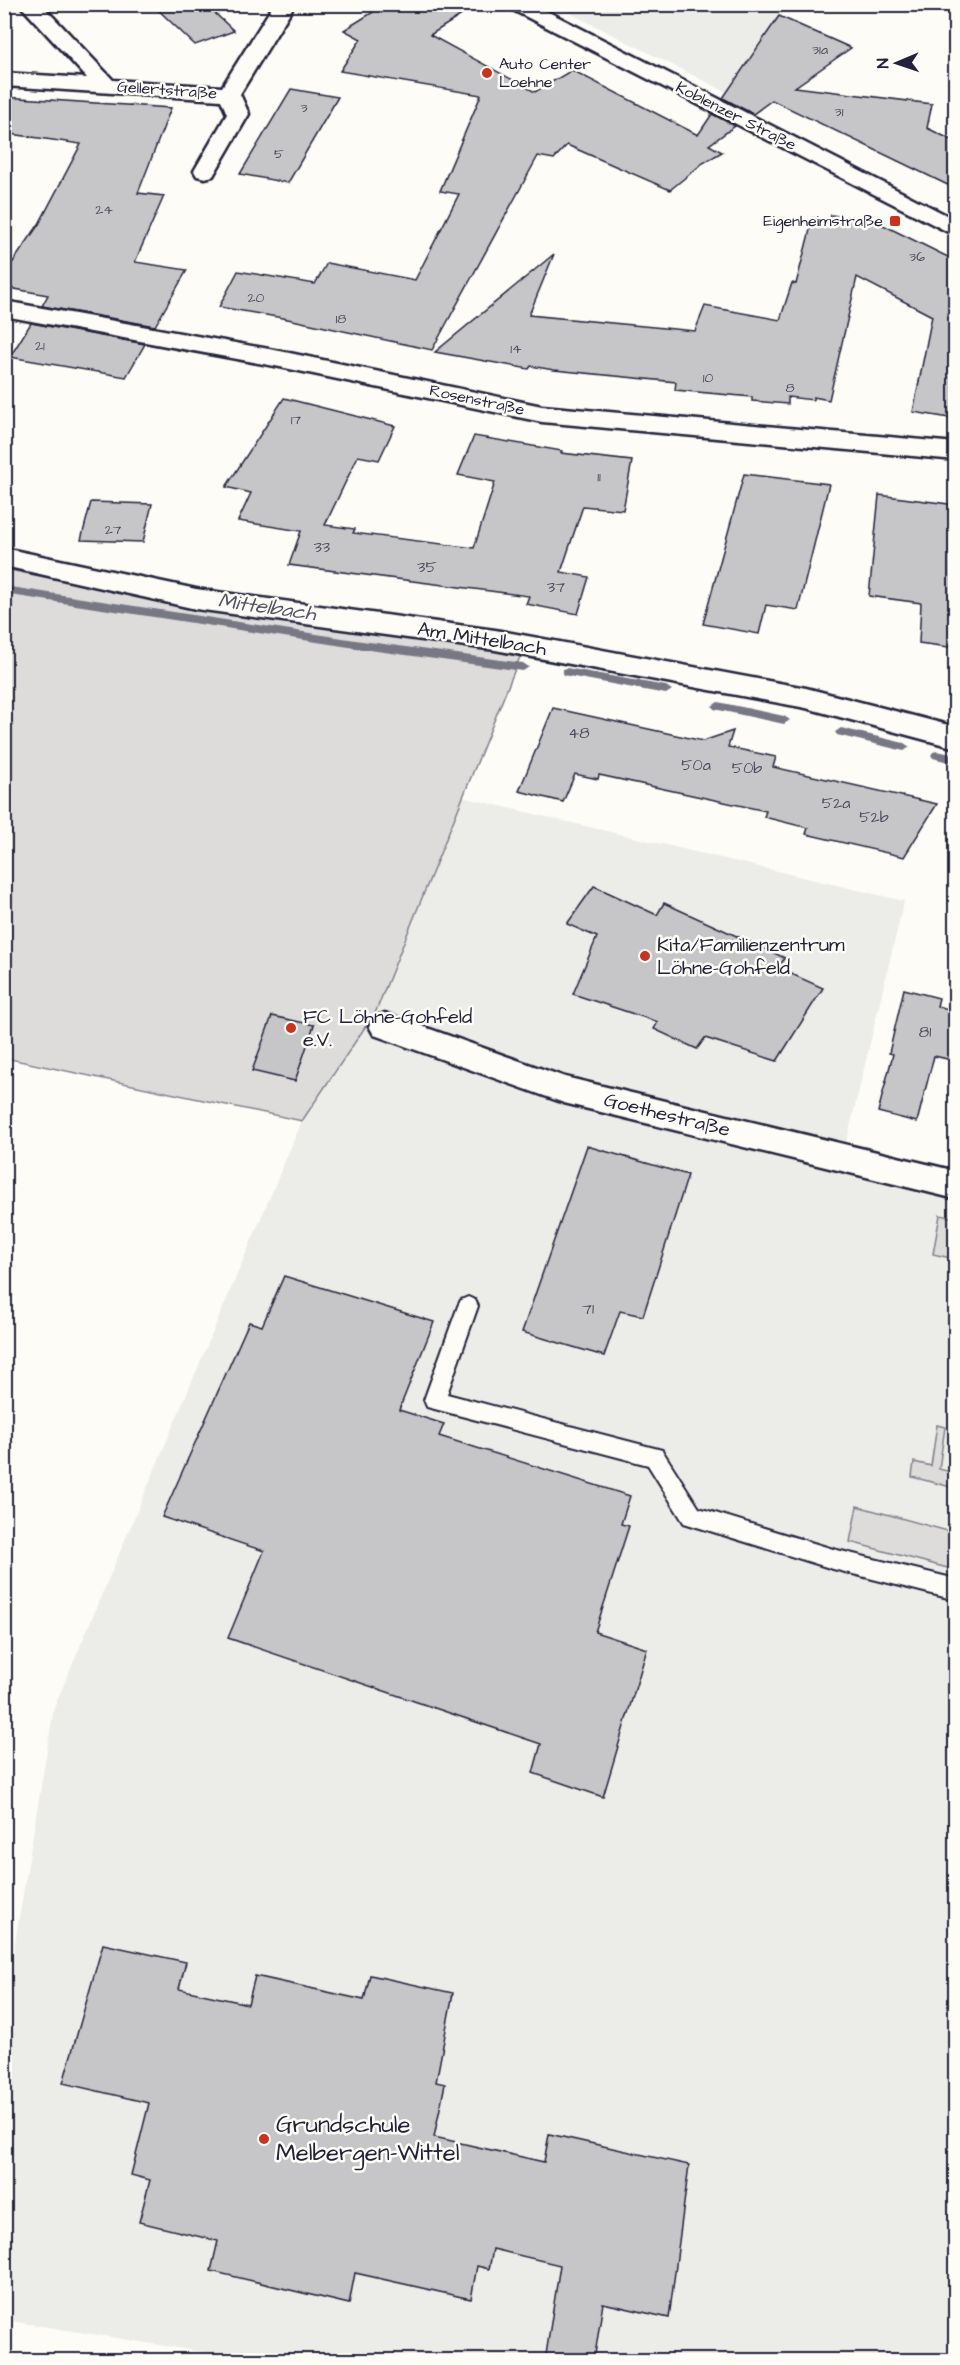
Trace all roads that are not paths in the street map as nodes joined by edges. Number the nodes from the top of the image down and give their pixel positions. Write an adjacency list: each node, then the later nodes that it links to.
1 (29, 4): 7 (street, Gellertstraße)
2 (285, 4): 8 (street, Gellertstraße)
3 (516, 4): 10 (street, Koblenzer Straße)
4 (944, 4): 5 (street)
5 (956, 5)
6 (4, 79): 7 (street, Gellertstraße)
7 (105, 85): 8 (street, Gellertstraße)
8 (229, 94): 9 (street, Gellertstraße)
9 (205, 171)
10 (956, 229)
11 (4, 308): 12 (street, Rosenstraße)
12 (956, 452)
13 (4, 557): 14 (street, Am Mittelbach)
14 (956, 738)
15 (385, 1026): 16 (street, Goethestraße)
16 (956, 1185)
17 (468, 1306): 18 (lane)
18 (956, 1590)

